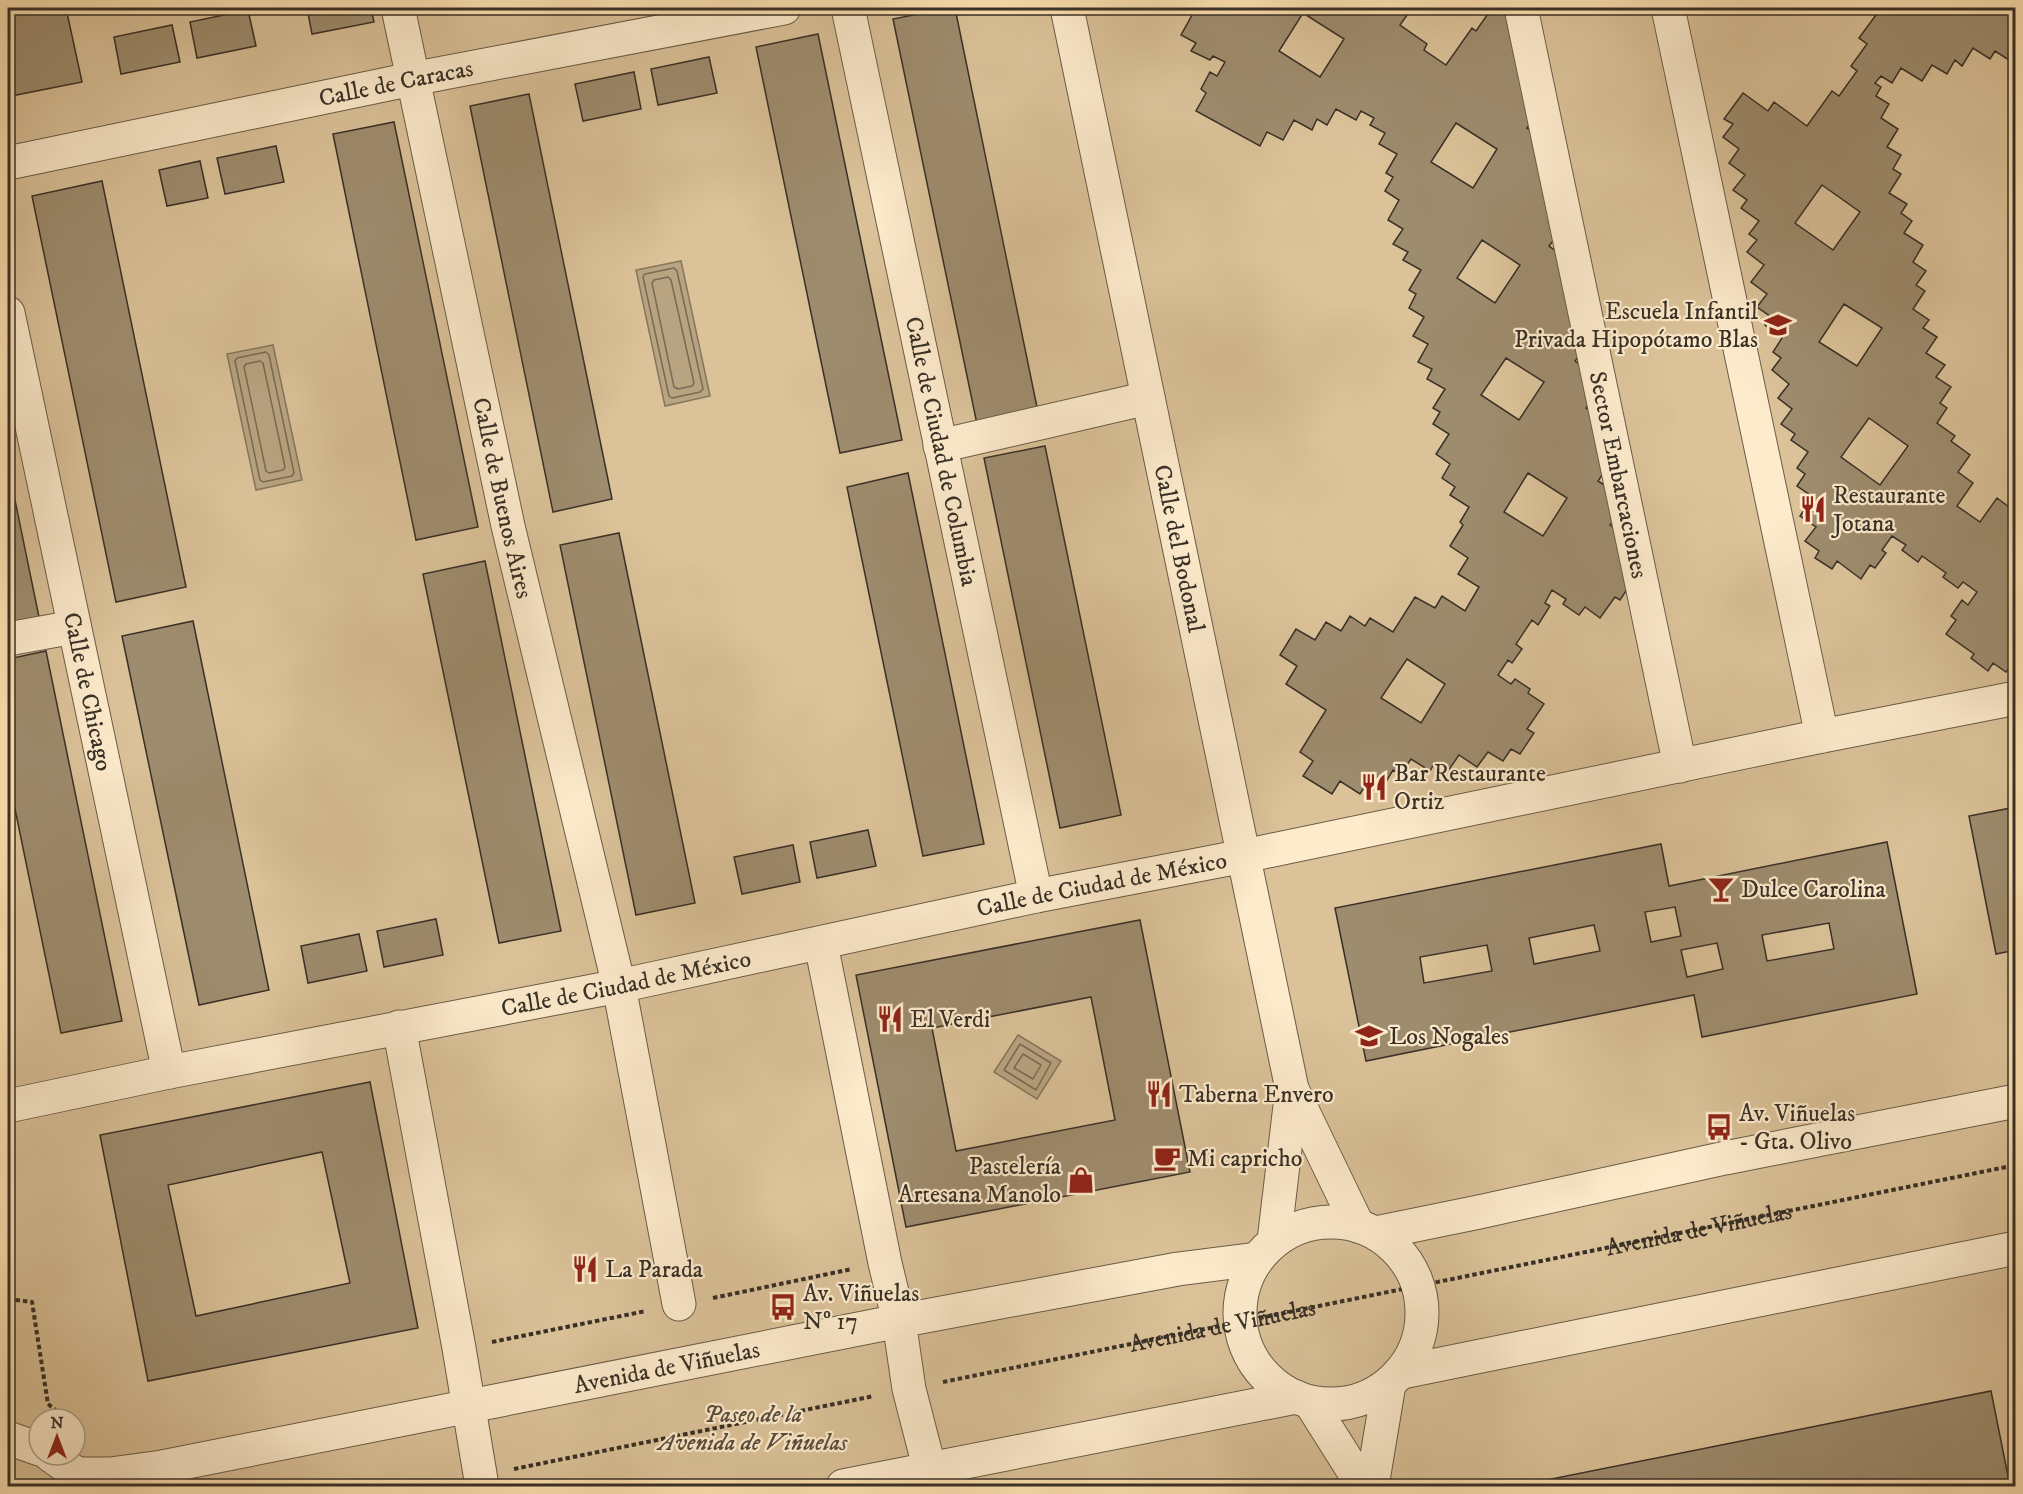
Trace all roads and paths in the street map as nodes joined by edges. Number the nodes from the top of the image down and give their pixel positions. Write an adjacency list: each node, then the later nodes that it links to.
1 (398, 8): 7 (street, Calle de Buenos Aires)
2 (784, 8): 7 (street, Calle de Caracas)
3 (848, 8): 11 (street, Calle de Ciudad de Columbia)
4 (1067, 8): 10 (street, Calle del Bodonal)
5 (1521, 8): 16 (street, Sector Embarcaciones)
6 (1668, 8): 15 (street)
7 (412, 79): 8 (street, Calle de Caracas); 20 (street, Calle de Buenos Aires)
8 (8, 163)
9 (8, 313): 12 (street, Calle de Chicago)
10 (1148, 398): 11 (street); 17 (street, Calle del Bodonal)
11 (940, 446): 18 (street, Calle de Ciudad de Columbia)
12 (74, 627): 13 (street); 22 (street, Calle de Chicago)
13 (8, 639)
14 (2016, 698): 15 (street)
15 (1821, 736): 16 (street)
16 (1680, 765): 17 (street)
17 (1244, 856): 18 (street, Calle de Ciudad de México); 23 (street, Calle del Bodonal)
18 (1036, 896): 19 (street, Calle de Ciudad de México)
19 (821, 944): 20 (street, Calle de Ciudad de México); 33 (street)
20 (619, 986): 21 (street, Calle de Ciudad de México); 32 (street, Calle de Buenos Aires)
21 (399, 1027): 22 (street, Calle de Ciudad de México); 38 (street)
22 (169, 1072): 25 (street, Calle de Ciudad de México)
23 (1292, 1089): 27 (street, Calle del Bodonal); 28 (street, Calle del Bodonal)
24 (2016, 1101): 27 (street)
25 (8, 1106)
26 (2016, 1166): 30 (path, Avenida de Viñuelas)
27 (1367, 1229): 28 (street); 30 (street)
28 (1266, 1250): 33 (street, Avenida de Viñuelas); 34 (street, Calle del Bodonal)
29 (2015, 1251): 35 (street)
30 (1420, 1286): 34 (path, Avenida de Viñuelas); 35 (street)
31 (8, 1299): 39 (path)
32 (679, 1304)
33 (899, 1321): 36 (street); 38 (street, Avenida de Viñuelas)
34 (1240, 1322): 36 (path, Avenida de Viñuelas); 37 (street)
35 (1395, 1378): 37 (street); 49 (street)
36 (909, 1389): 43 (street); 45 (path, Avenida de Viñuelas)
37 (1303, 1400): 43 (street); 48 (street)
38 (469, 1405): 44 (street, Avenida de Viñuelas); 45 (street)
39 (52, 1407)
40 (8, 1438): 41 (street)
41 (27, 1445)
42 (65, 1467): 44 (street)
43 (932, 1478): 47 (street)
44 (82, 1480)
45 (481, 1481): 46 (path, Avenida de Viñuelas)
46 (428, 1486)
47 (843, 1486)
48 (1363, 1486)
49 (1372, 1486)

